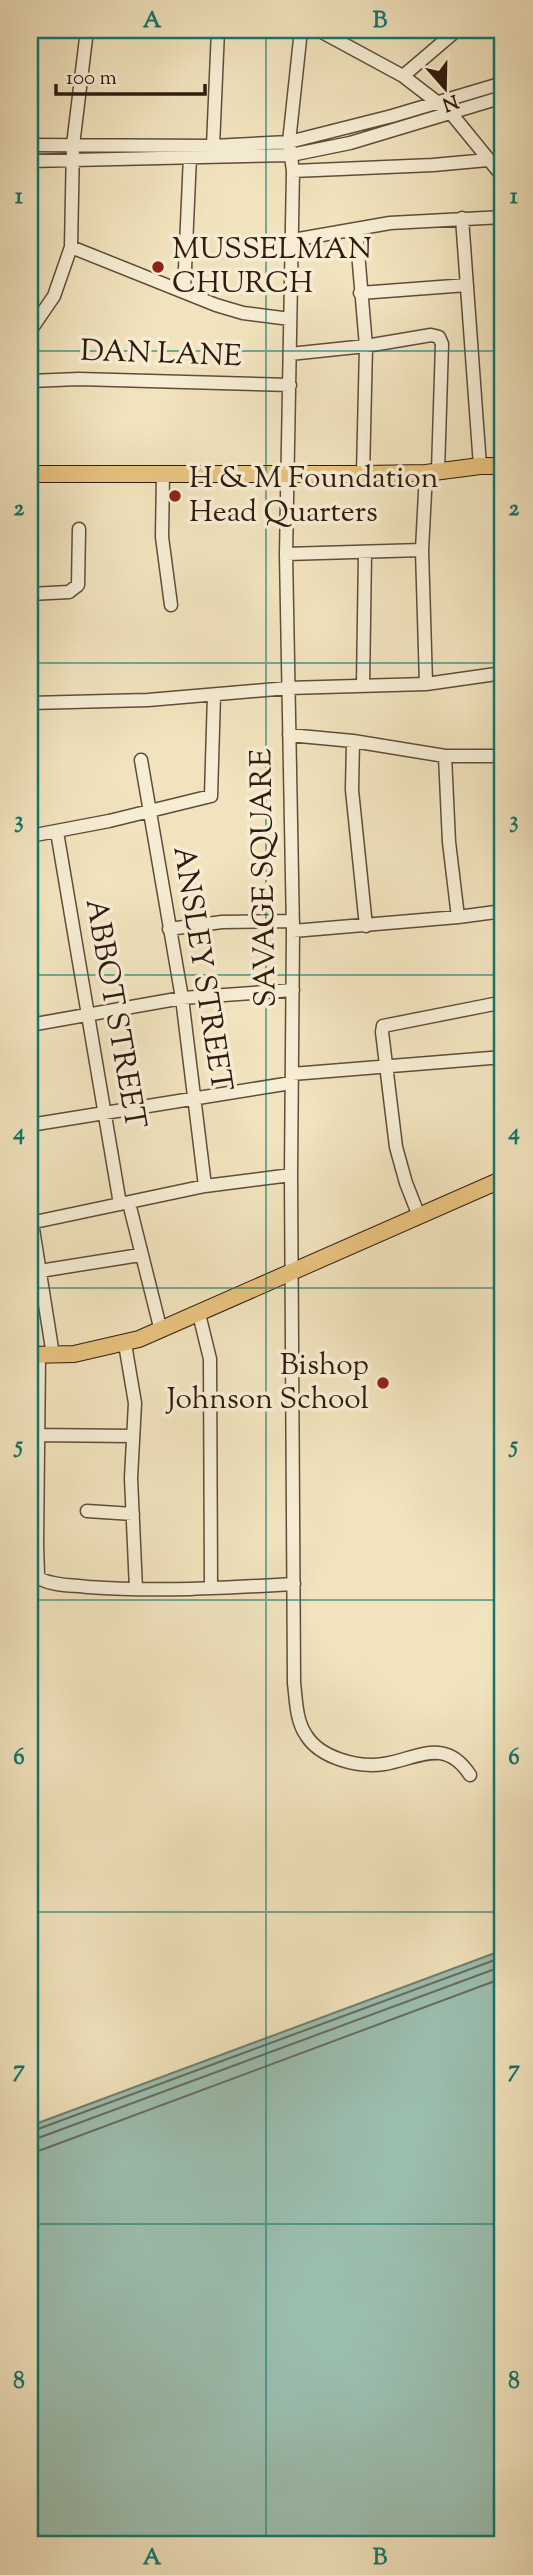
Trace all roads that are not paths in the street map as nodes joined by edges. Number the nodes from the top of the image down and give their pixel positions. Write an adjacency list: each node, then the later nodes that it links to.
1 (87, 30): 12 (street)
2 (218, 30): 13 (street)
3 (301, 30): 14 (street, SAVAGE SQUARE)
4 (317, 30): 6 (street)
5 (457, 30): 6 (street)
6 (403, 76): 9 (street)
7 (503, 83): 9 (street)
8 (503, 97): 10 (street)
9 (436, 102): 10 (street); 14 (street)
10 (450, 112): 14 (street); 18 (street)
11 (30, 145): 12 (street)
12 (73, 145): 13 (street); 16 (street)
13 (213, 146): 14 (street)
14 (290, 148): 15 (street); 19 (street, SAVAGE SQUARE)
15 (190, 156): 16 (street); 26 (street)
16 (72, 159): 17 (street); 24 (street)
17 (30, 161)
18 (498, 167): 19 (street)
19 (293, 171): 23 (street, SAVAGE SQUARE)
20 (503, 217): 21 (street)
21 (462, 218): 22 (street); 25 (street)
22 (356, 229): 23 (street); 27 (street)
23 (293, 240): 28 (street, SAVAGE SQUARE)
24 (71, 247): 26 (street); 29 (street)
25 (467, 285): 27 (street); 34 (street)
26 (184, 292): 28 (street)
27 (360, 293): 30 (street)
28 (290, 319): 31 (street, SAVAGE SQUARE)
29 (30, 331)
30 (366, 346): 31 (street); 36 (street); 40 (street)
31 (290, 354): 33 (street, SAVAGE SQUARE)
32 (30, 381): 33 (street, DAN LANE)
33 (290, 385): 39 (street, SAVAGE SQUARE)
34 (480, 466): 35 (main road); 36 (main road)
35 (503, 466)
36 (432, 472): 40 (main road); 42 (street)
37 (30, 474): 38 (main road)
38 (163, 474): 39 (main road); 46 (street)
39 (288, 474): 40 (main road); 44 (street, SAVAGE SQUARE)
40 (363, 474)
41 (79, 529): 45 (street)
42 (422, 550): 43 (street); 48 (street)
43 (365, 553): 44 (street); 49 (street)
44 (286, 554): 50 (street, SAVAGE SQUARE)
45 (30, 594)
46 (171, 605)
47 (503, 673): 48 (street)
48 (426, 684): 49 (street)
49 (363, 685): 50 (street)
50 (288, 688): 51 (street); 53 (street, SAVAGE SQUARE)
51 (214, 695): 52 (street); 58 (street)
52 (30, 703)
53 (289, 735): 54 (street); 63 (street, SAVAGE SQUARE)
54 (353, 741): 55 (street); 64 (street)
55 (445, 755): 56 (street); 62 (street)
56 (503, 756)
57 (141, 760): 58 (street, ANSLEY STREET)
58 (150, 811): 59 (street); 65 (street, ANSLEY STREET)
59 (57, 832): 60 (street); 69 (street, ABBOT STREET)
60 (30, 836)
61 (503, 911): 62 (street)
62 (458, 917): 64 (street)
63 (293, 926): 64 (street); 65 (street); 66 (street, SAVAGE SQUARE)
64 (366, 926)
65 (169, 929): 67 (street, ANSLEY STREET)
66 (293, 990): 67 (street); 73 (street, SAVAGE SQUARE)
67 (182, 998): 69 (street); 74 (street, ANSLEY STREET)
68 (503, 1009): 72 (street)
69 (86, 1015): 70 (street); 75 (street, ABBOT STREET)
70 (30, 1024)
71 (503, 1057): 72 (street)
72 (386, 1065): 73 (street); 83 (street)
73 (292, 1079): 74 (street); 77 (street, SAVAGE SQUARE)
74 (195, 1097): 75 (street); 79 (street, ANSLEY STREET)
75 (104, 1113): 76 (street); 81 (street, ABBOT STREET)
76 (30, 1125)
77 (291, 1175): 79 (street); 88 (street, SAVAGE SQUARE)
78 (503, 1179): 82 (main road)
79 (205, 1186): 81 (street)
80 (503, 1190): 82 (main road)
81 (125, 1203): 84 (street); 85 (street, ABBOT STREET)
82 (453, 1207): 83 (main road); 86 (main road)
83 (419, 1216): 86 (main road)
84 (31, 1219): 87 (street)
85 (141, 1255): 87 (street); 90 (street, ABBOT STREET)
86 (345, 1255): 88 (main road)
87 (40, 1271): 92 (street)
88 (287, 1278): 89 (main road); 97 (street, SAVAGE SQUARE)
89 (199, 1314): 90 (main road); 98 (street)
90 (161, 1331): 91 (main road)
91 (125, 1344): 92 (main road); 94 (street)
92 (40, 1355): 93 (street)
93 (37, 1435): 94 (street); 99 (street)
94 (132, 1436): 96 (street)
95 (87, 1511): 96 (street)
96 (133, 1514): 99 (street)
97 (294, 1584): 98 (street); 100 (street, SAVAGE SQUARE)
98 (211, 1588): 99 (street)
99 (136, 1589)
100 (470, 1775)

